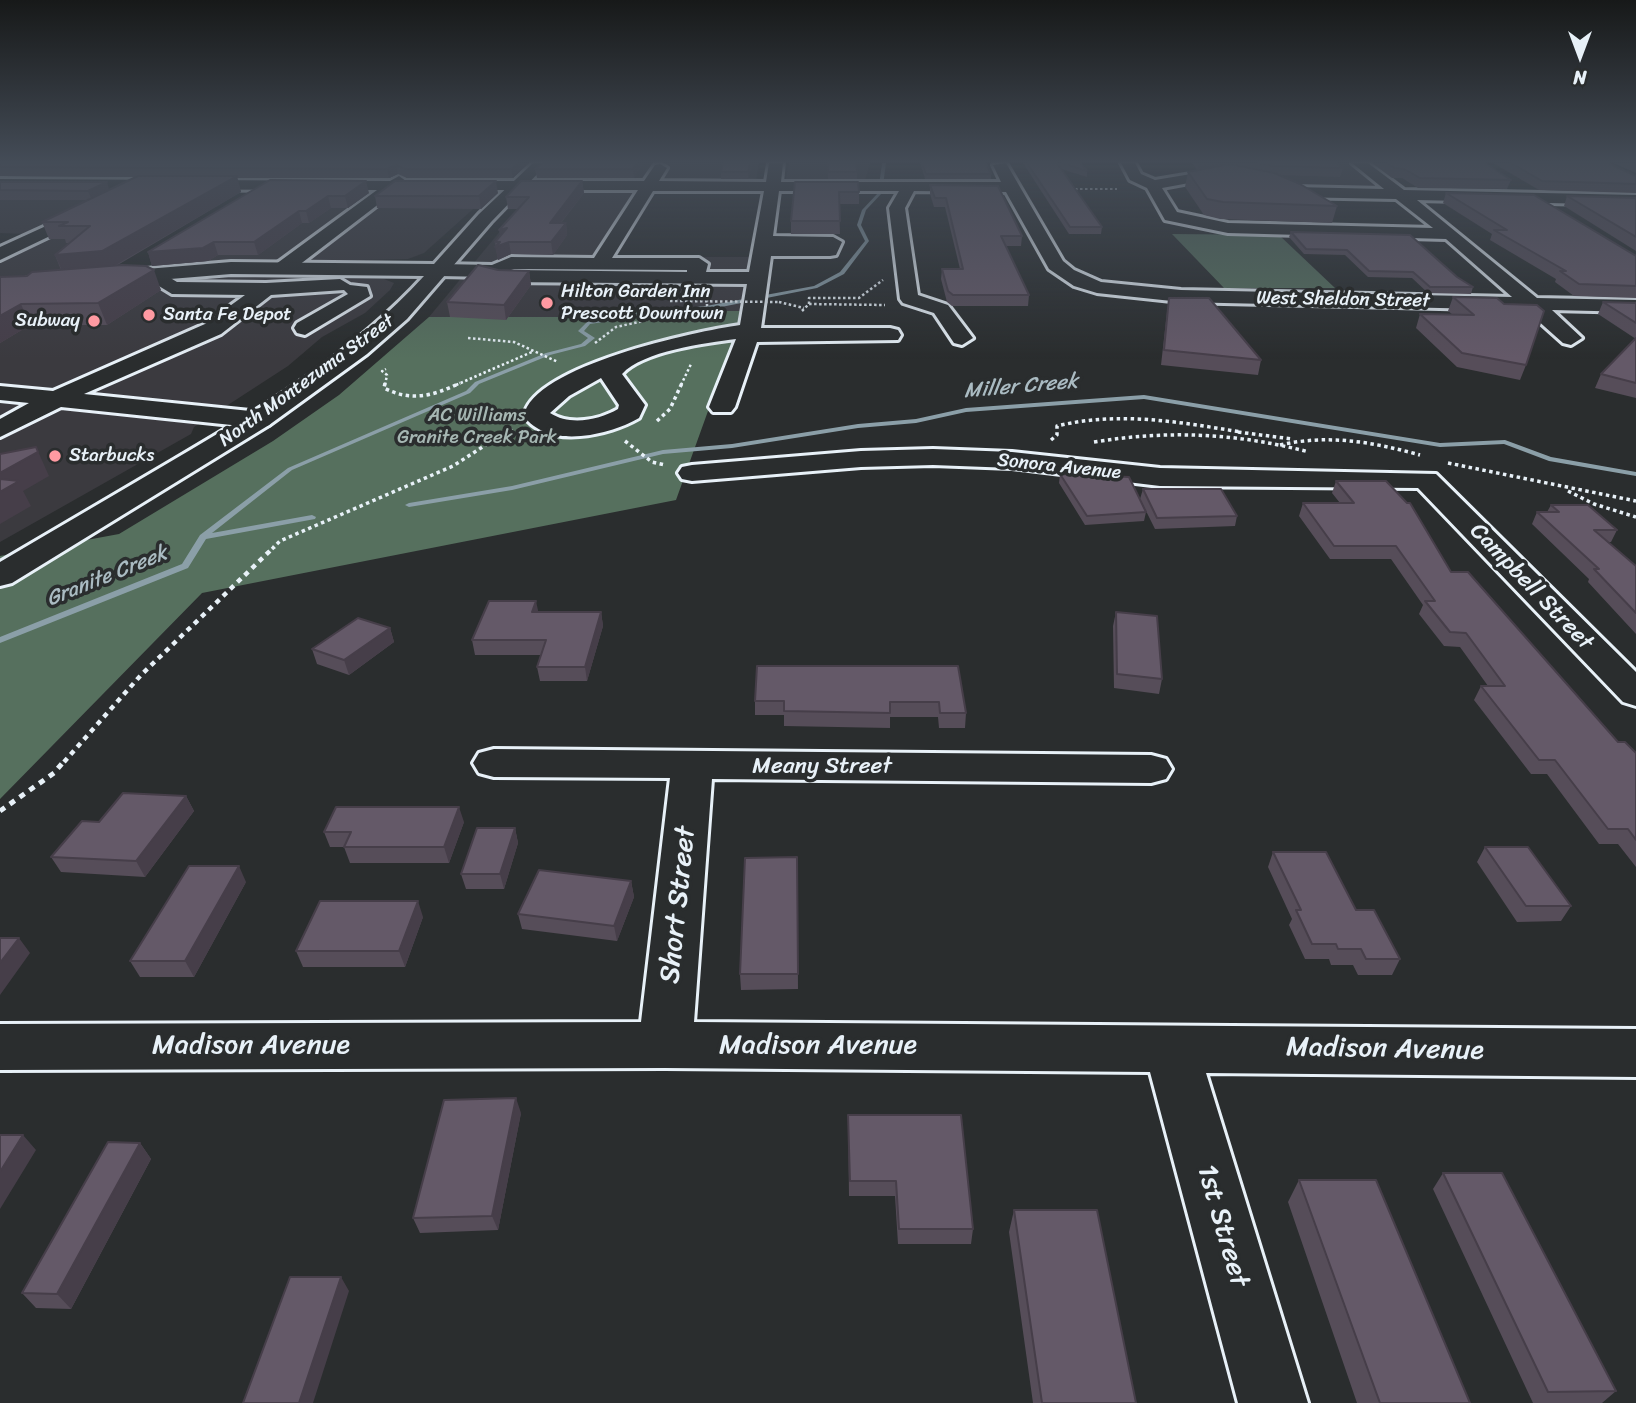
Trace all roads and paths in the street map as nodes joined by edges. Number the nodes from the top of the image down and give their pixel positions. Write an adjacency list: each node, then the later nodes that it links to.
1 (53, 228): 11 (street)
2 (335, 228): 14 (street)
3 (479, 228): 15 (street, North Montezuma Street)
4 (625, 228): 16 (street)
5 (765, 228): 22 (street)
6 (900, 228): 36 (street)
7 (1035, 228): 25 (street, West Sheldon Street)
8 (1246, 228): 10 (street)
9 (1444, 228): 10 (street)
10 (1451, 234): 28 (street)
11 (0, 254)
12 (151, 256): 20 (street)
13 (255, 268): 14 (street); 20 (street); 23 (street)
14 (283, 268): 15 (street)
15 (440, 270): 17 (street); 47 (street, North Montezuma Street)
16 (601, 270): 17 (street); 17 (street); 22 (street)
17 (495, 271)
18 (882, 273): 27 (path)
19 (1145, 274): 25 (street)
20 (111, 276): 21 (street); 23 (street)
21 (0, 287)
22 (756, 287): 32 (street); 38 (path)
23 (191, 289): 24 (street)
24 (266, 289): 31 (street); 44 (street)
25 (1199, 296): 28 (street, West Sheldon Street)
26 (670, 301): 30 (path, bridge)
27 (809, 304)
28 (1534, 305): 29 (street, West Sheldon Street); 37 (street)
29 (1636, 306)
30 (813, 310)
31 (305, 328)
32 (749, 333): 33 (street); 34 (street); 45 (street)
33 (890, 335)
34 (714, 336): 40 (street); 48 (path)
35 (468, 338): 39 (path)
36 (962, 338)
37 (1571, 338)
38 (591, 346)
39 (534, 351): 41 (path); 42 (path)
40 (634, 357): 46 (street); 46 (street)
41 (562, 363)
42 (386, 369)
43 (0, 393): 44 (street)
44 (59, 399): 47 (street); 49 (street)
45 (722, 407)
46 (538, 408): 66 (path)
47 (260, 420): 61 (street, North Montezuma Street)
48 (654, 422)
49 (0, 429)
50 (1241, 432): 51 (path); 52 (path); 53 (path)
51 (1219, 434)
52 (1044, 440)
53 (1296, 440): 54 (path); 57 (path)
54 (1279, 445)
55 (639, 452): 56 (path)
56 (652, 461)
57 (1427, 469): 58 (street, Sonora Avenue); 62 (street, Campbell Street)
58 (692, 472)
59 (1562, 488): 60 (path)
60 (1636, 517)
61 (0, 576)
62 (1636, 694)
63 (494, 764): 64 (street, Meany Street)
64 (692, 766): 65 (street, Meany Street); 67 (street, Short Street)
65 (1151, 769)
66 (0, 811)
67 (665, 1045): 68 (street, Madison Avenue); 69 (street, Madison Avenue)
68 (0, 1047)
69 (1171, 1048): 70 (street, Madison Avenue); 71 (street, 1st Street)
70 (1636, 1053)
71 (1273, 1403)

